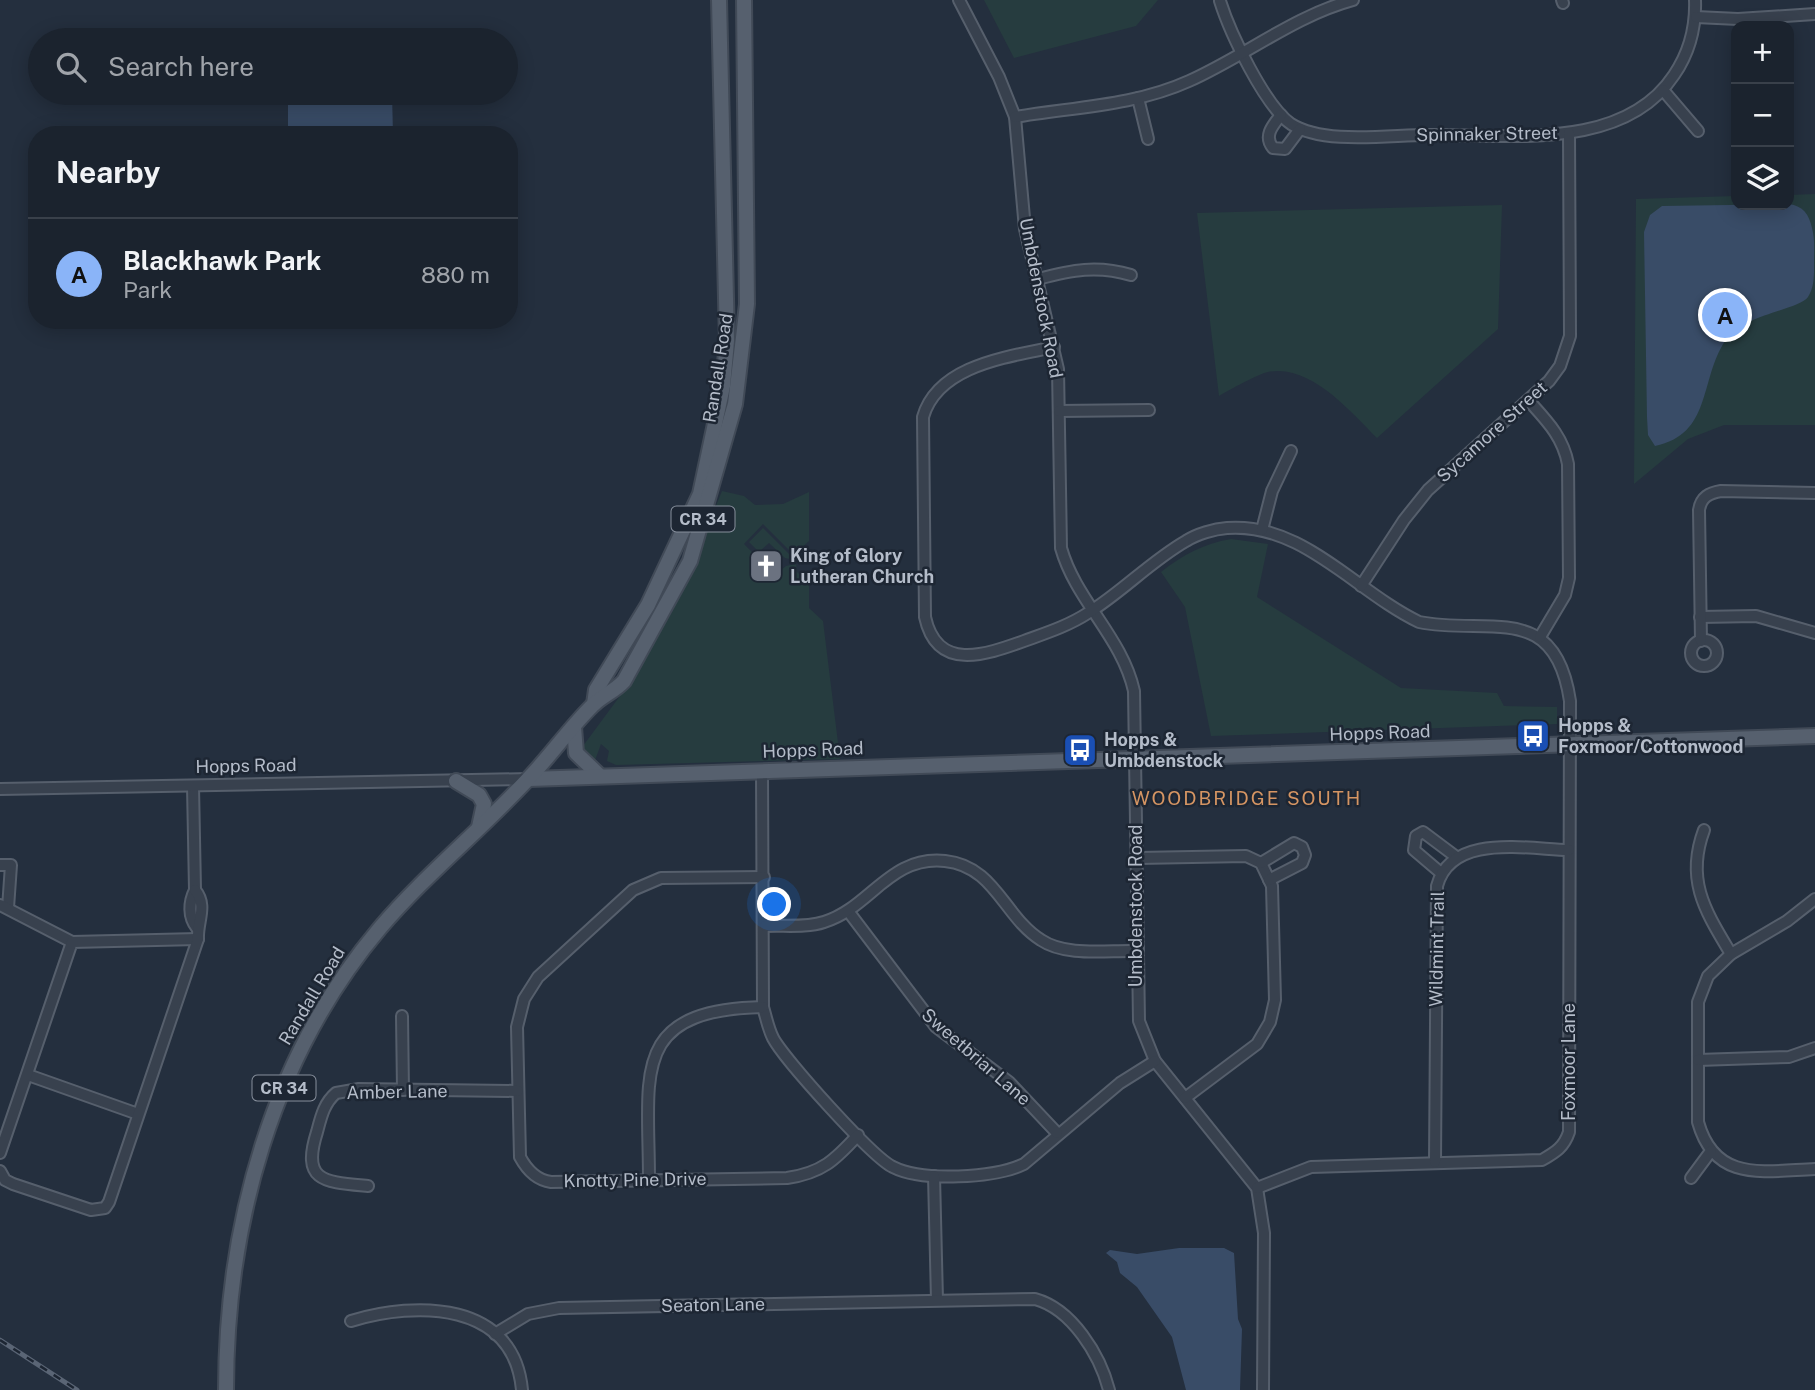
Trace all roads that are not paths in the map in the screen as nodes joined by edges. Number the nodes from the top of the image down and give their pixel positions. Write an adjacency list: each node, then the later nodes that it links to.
1 (719, 0): 33 (main road, Randall Road / CR 34)
2 (744, 0): 33 (main road, Randall Road / CR 34)
3 (959, 0): 13 (street, Umbdenstock Road)
4 (1353, 0): 9 (street)
5 (1695, 0): 8 (street, Spinnaker Street)
6 (1220, 1): 9 (street, Spinnaker Street)
7 (1815, 14): 8 (street)
8 (1696, 17): 10 (street, Spinnaker Street)
9 (1243, 52): 11 (street); 12 (street, Spinnaker Street)
10 (1663, 90): 15 (street); 16 (street, Spinnaker Street)
11 (1138, 98): 13 (street); 17 (street)
12 (1281, 115): 14 (street, Spinnaker Street); 14 (street)
13 (1015, 117): 19 (street, Umbdenstock Road)
14 (1300, 129): 16 (street, Spinnaker Street)
15 (1698, 131)
16 (1569, 133): 21 (street, Sycamore Street)
17 (1147, 139)
18 (1131, 275): 19 (street)
19 (1038, 279): 20 (street, Umbdenstock Road)
20 (1055, 347): 23 (street, Umbdenstock Road); 28 (street)
21 (1529, 401): 27 (street, Sycamore Street); 31 (street)
22 (1149, 410): 23 (street)
23 (1059, 411): 28 (street, Umbdenstock Road)
24 (1292, 450): 26 (street)
25 (1815, 494): 29 (street)
26 (1262, 530): 27 (street); 28 (street)
27 (1361, 586): 31 (street)
28 (1091, 611): 37 (street, Umbdenstock Road)
29 (1700, 617): 30 (street); 32 (street)
30 (1815, 633)
31 (1540, 638): 36 (street, Foxmoor Lane)
32 (1701, 640)
33 (594, 704): 34 (main road, Randall Road / CR 34)
34 (574, 727): 39 (main road); 40 (main road, Randall Road / CR 34)
35 (1815, 736): 36 (main road, Hopps Road)
36 (1569, 746): 37 (main road, Hopps Road); 46 (street, Foxmoor Lane)
37 (1135, 760): 38 (main road, Hopps Road); 48 (street, Umbdenstock Road)
38 (762, 771): 39 (main road, Hopps Road); 52 (street)
39 (600, 776): 40 (main road, Hopps Road)
40 (529, 779): 41 (street, Hopps Road); 44 (main road, Randall Road / CR 34)
41 (456, 781): 42 (street, Hopps Road); 44 (main road)
42 (193, 786): 43 (street, Hopps Road); 58 (street)
43 (0, 789)
44 (479, 828): 87 (main road, Randall Road / CR 34)
45 (1704, 830): 61 (street)
46 (1569, 850): 47 (street); 76 (street, Foxmoor Lane)
47 (1455, 856): 51 (street, Wildmint Trail); 51 (street)
48 (1138, 858): 49 (street); 60 (street, Umbdenstock Road)
49 (1261, 863): 53 (street); 53 (street)
50 (0, 865): 55 (street)
51 (1441, 873): 76 (street, Wildmint Trail)
52 (764, 877): 57 (street); 69 (street, Knotty Pine Drive)
53 (1269, 880): 70 (street)
54 (1815, 899): 61 (street)
55 (4, 906): 59 (street)
56 (848, 911): 57 (street); 60 (street); 72 (street, Sweetbriar Lane)
57 (765, 926): 62 (street)
58 (198, 933): 59 (street); 71 (street)
59 (72, 942): 67 (street)
60 (1136, 951): 65 (street, Umbdenstock Road)
61 (1731, 954): 66 (street)
62 (764, 1007): 73 (street); 81 (street)
63 (402, 1016): 68 (street)
64 (1815, 1048): 66 (street)
65 (1155, 1060): 70 (street, Umbdenstock Road); 72 (street)
66 (1698, 1060): 74 (street)
67 (28, 1076): 71 (street); 75 (street)
68 (403, 1090): 69 (street, Amber Lane); 82 (street, Amber Lane)
69 (518, 1090): 81 (street, Knotty Pine Drive)
70 (1185, 1098): 83 (street, Umbdenstock Road)
71 (138, 1114): 78 (street)
72 (1057, 1133): 79 (street)
73 (858, 1135): 79 (street); 81 (street, Knotty Pine Drive)
74 (1711, 1152): 77 (street); 80 (street)
75 (0, 1153)
76 (1435, 1162): 83 (street, Foxmoor Lane)
77 (1815, 1169)
78 (0, 1171)
79 (934, 1176): 84 (street)
80 (1691, 1178)
81 (649, 1180)
82 (368, 1186)
83 (1257, 1188): 90 (street, Umbdenstock Road)
84 (937, 1300): 86 (street, Seaton Lane); 89 (street, Seaton Lane)
85 (351, 1321): 86 (street)
86 (495, 1334): 88 (street)
87 (226, 1390)
88 (522, 1390)
89 (1109, 1390)
90 (1263, 1390)

